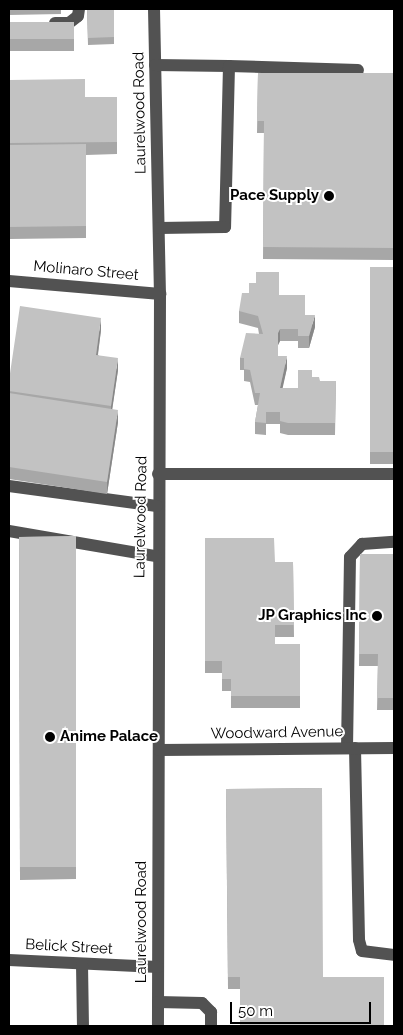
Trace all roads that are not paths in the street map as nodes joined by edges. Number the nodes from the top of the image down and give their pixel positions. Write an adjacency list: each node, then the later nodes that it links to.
1 (79, 9): 3 (street)
2 (154, 9): 4 (street, Laurelwood Road)
3 (43, 23)
4 (155, 64): 5 (street); 7 (street, Laurelwood Road)
5 (229, 66): 6 (street); 7 (street)
6 (358, 70)
7 (159, 228): 9 (street, Laurelwood Road)
8 (9, 281): 9 (street, Molinaro Street)
9 (160, 294): 10 (street, Laurelwood Road)
10 (158, 474): 11 (street); 13 (street, Laurelwood Road)
11 (394, 474)
12 (9, 486): 13 (street)
13 (157, 506): 16 (street, Laurelwood Road)
14 (9, 531): 16 (street)
15 (394, 542): 17 (street)
16 (156, 556): 19 (street, Laurelwood Road)
17 (351, 748): 18 (street, Woodward Avenue); 19 (street, Woodward Avenue); 20 (street)
18 (394, 748)
19 (159, 750): 23 (street, Laurelwood Road)
20 (394, 955)
21 (9, 960): 22 (street, Belick Street)
22 (82, 964): 23 (street, Belick Street); 25 (street)
23 (158, 967): 24 (street, Laurelwood Road)
24 (158, 1002): 26 (street, Laurelwood Road); 27 (street)
25 (83, 1026)
26 (158, 1026)
27 (211, 1026)

